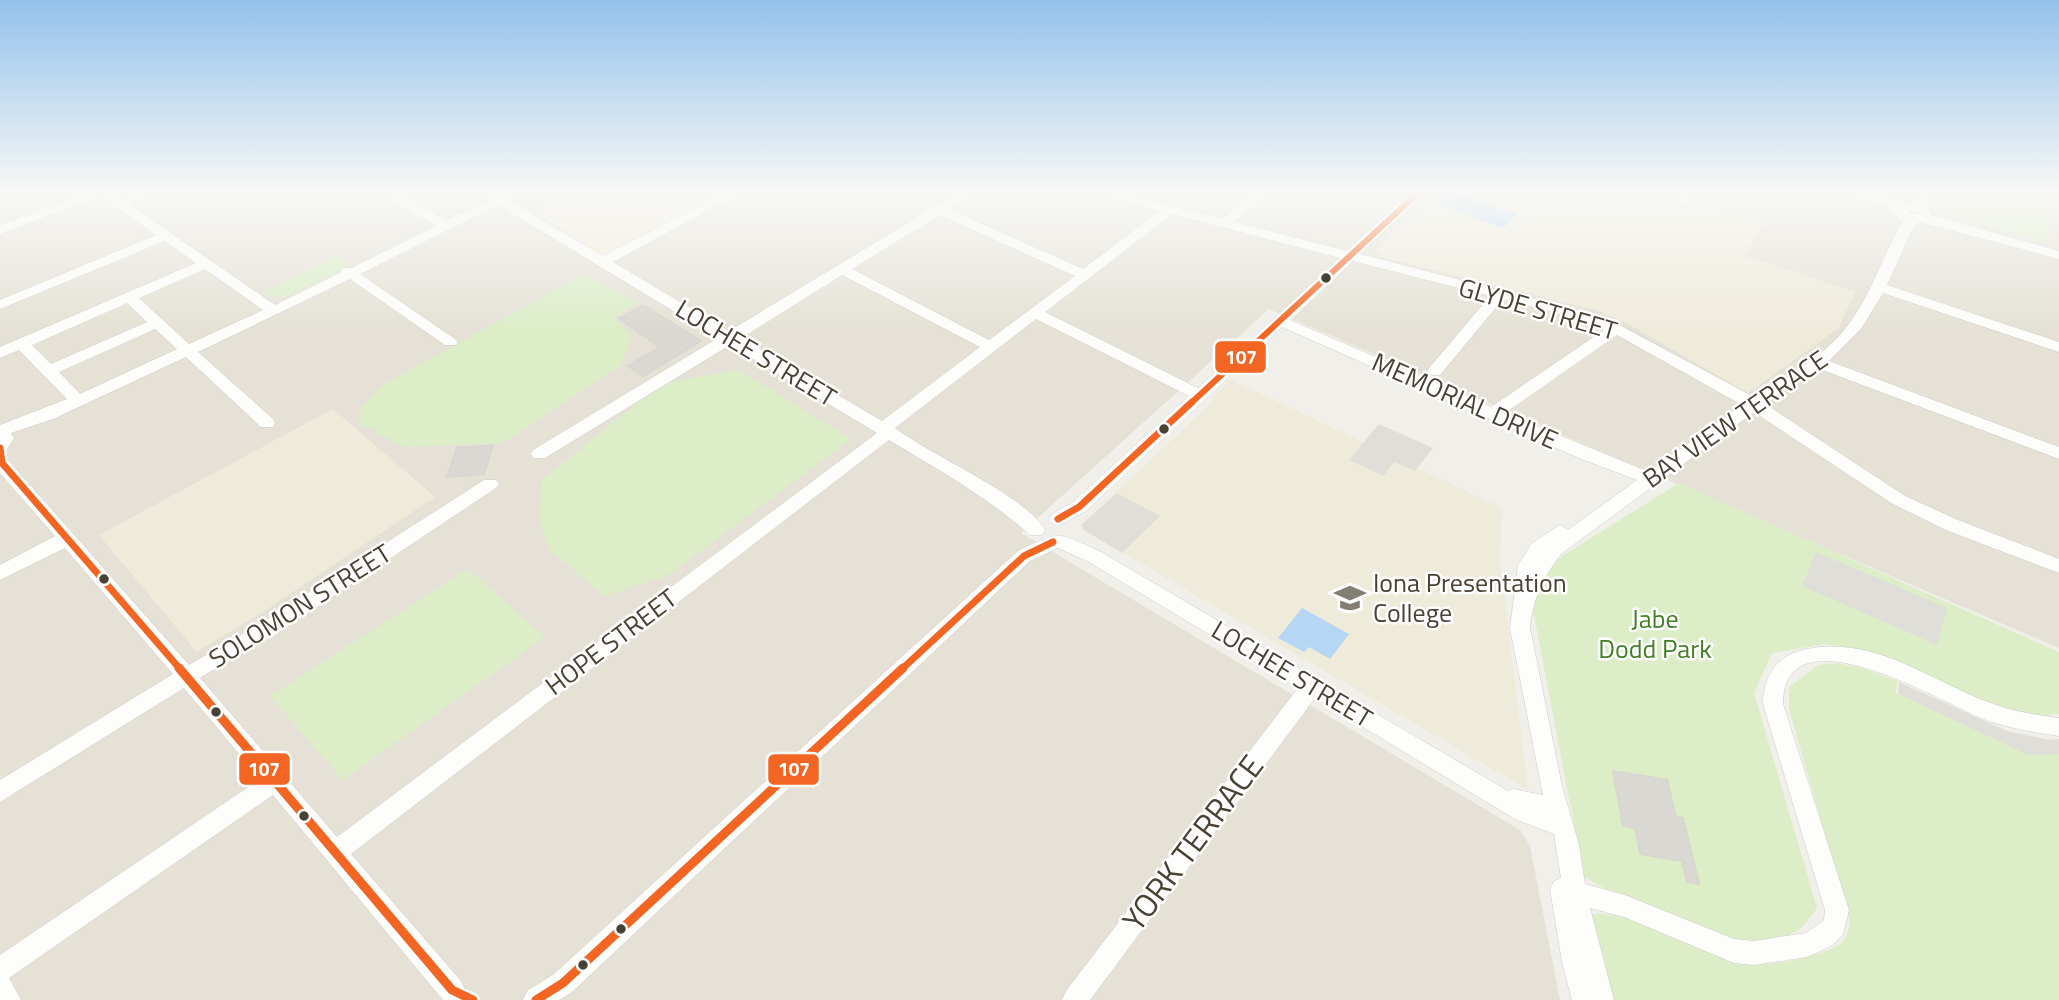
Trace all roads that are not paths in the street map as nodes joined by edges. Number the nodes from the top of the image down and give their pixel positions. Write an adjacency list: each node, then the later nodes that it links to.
1 (162, 238): 23 (street)
2 (168, 238): 16 (street)
3 (419, 238): 18 (street)
4 (565, 238): 15 (street, LOCHEE STREET)
5 (649, 238): 15 (street)
6 (894, 238): 17 (street)
7 (1002, 238): 19 (street)
8 (1134, 238): 19 (street, HOPE STREET)
9 (1280, 238): 14 (street, GLYDE STREET)
10 (1369, 238): 14 (street)
11 (1899, 238): 20 (street, BAY VIEW TERRACE)
12 (2001, 238): 13 (street)
13 (2059, 255)
14 (1349, 256): 21 (street, GLYDE STREET); 26 (street)
15 (603, 262): 29 (street, LOCHEE STREET)
16 (206, 264): 22 (street); 24 (street)
17 (841, 269): 29 (street); 32 (street)
18 (349, 272): 24 (street); 30 (street)
19 (1085, 275): 25 (street, HOPE STREET)
20 (1879, 287): 33 (street); 36 (street, BAY VIEW TERRACE)
21 (1499, 295): 28 (street, GLYDE STREET); 37 (street)
22 (129, 297): 27 (street); 31 (street)
23 (0, 305)
24 (271, 310): 34 (street)
25 (1035, 313): 32 (street, HOPE STREET); 39 (street)
26 (1280, 321): 39 (street); 42 (street, MEMORIAL DRIVE)
27 (157, 323): 34 (street); 38 (street)
28 (1616, 329): 41 (street, GLYDE STREET); 42 (street)
29 (731, 338): 44 (street, LOCHEE STREET); 47 (street)
30 (450, 342)
31 (22, 344): 35 (street); 38 (street)
32 (990, 346): 44 (street, HOPE STREET)
33 (2059, 346)
34 (186, 350): 40 (street); 43 (street)
35 (0, 353)
36 (1819, 363): 41 (street, BAY VIEW TERRACE); 46 (street)
37 (1436, 370)
38 (49, 371): 40 (street)
39 (1200, 395): 50 (street)
40 (78, 401): 45 (street)
41 (1754, 404): 48 (street, BAY VIEW TERRACE); 52 (street, GLYDE STREET)
42 (1493, 413): 48 (street, MEMORIAL DRIVE)
43 (267, 423)
44 (886, 430): 50 (street, LOCHEE STREET); 60 (street, HOPE STREET)
45 (1, 446): 51 (street)
46 (2059, 453)
47 (539, 454)
48 (1651, 479): 59 (street, BAY VIEW TERRACE)
49 (490, 484): 54 (street, SOLOMON STREET)
50 (1053, 531): 55 (street, LOCHEE STREET); 64 (street)
51 (68, 538): 53 (street); 54 (street)
52 (2059, 566)
53 (0, 573)
54 (186, 676): 57 (street); 58 (street, SOLOMON STREET)
55 (1312, 686): 59 (street, LOCHEE STREET); 68 (street, YORK TERRACE)
56 (2059, 727): 61 (street)
57 (274, 782): 60 (street); 62 (street)
58 (0, 792)
59 (1555, 810): 61 (street, BAY VIEW TERRACE)
60 (334, 853): 65 (street)
61 (1570, 898): 69 (street, BAY VIEW TERRACE); 70 (street, BAY VIEW TERRACE)
62 (0, 970)
63 (0, 986): 66 (street)
64 (557, 992): 67 (street)
65 (460, 997)
66 (8, 1000)
67 (536, 1000)
68 (1074, 1000)
69 (1585, 1000)
70 (1601, 1000)

